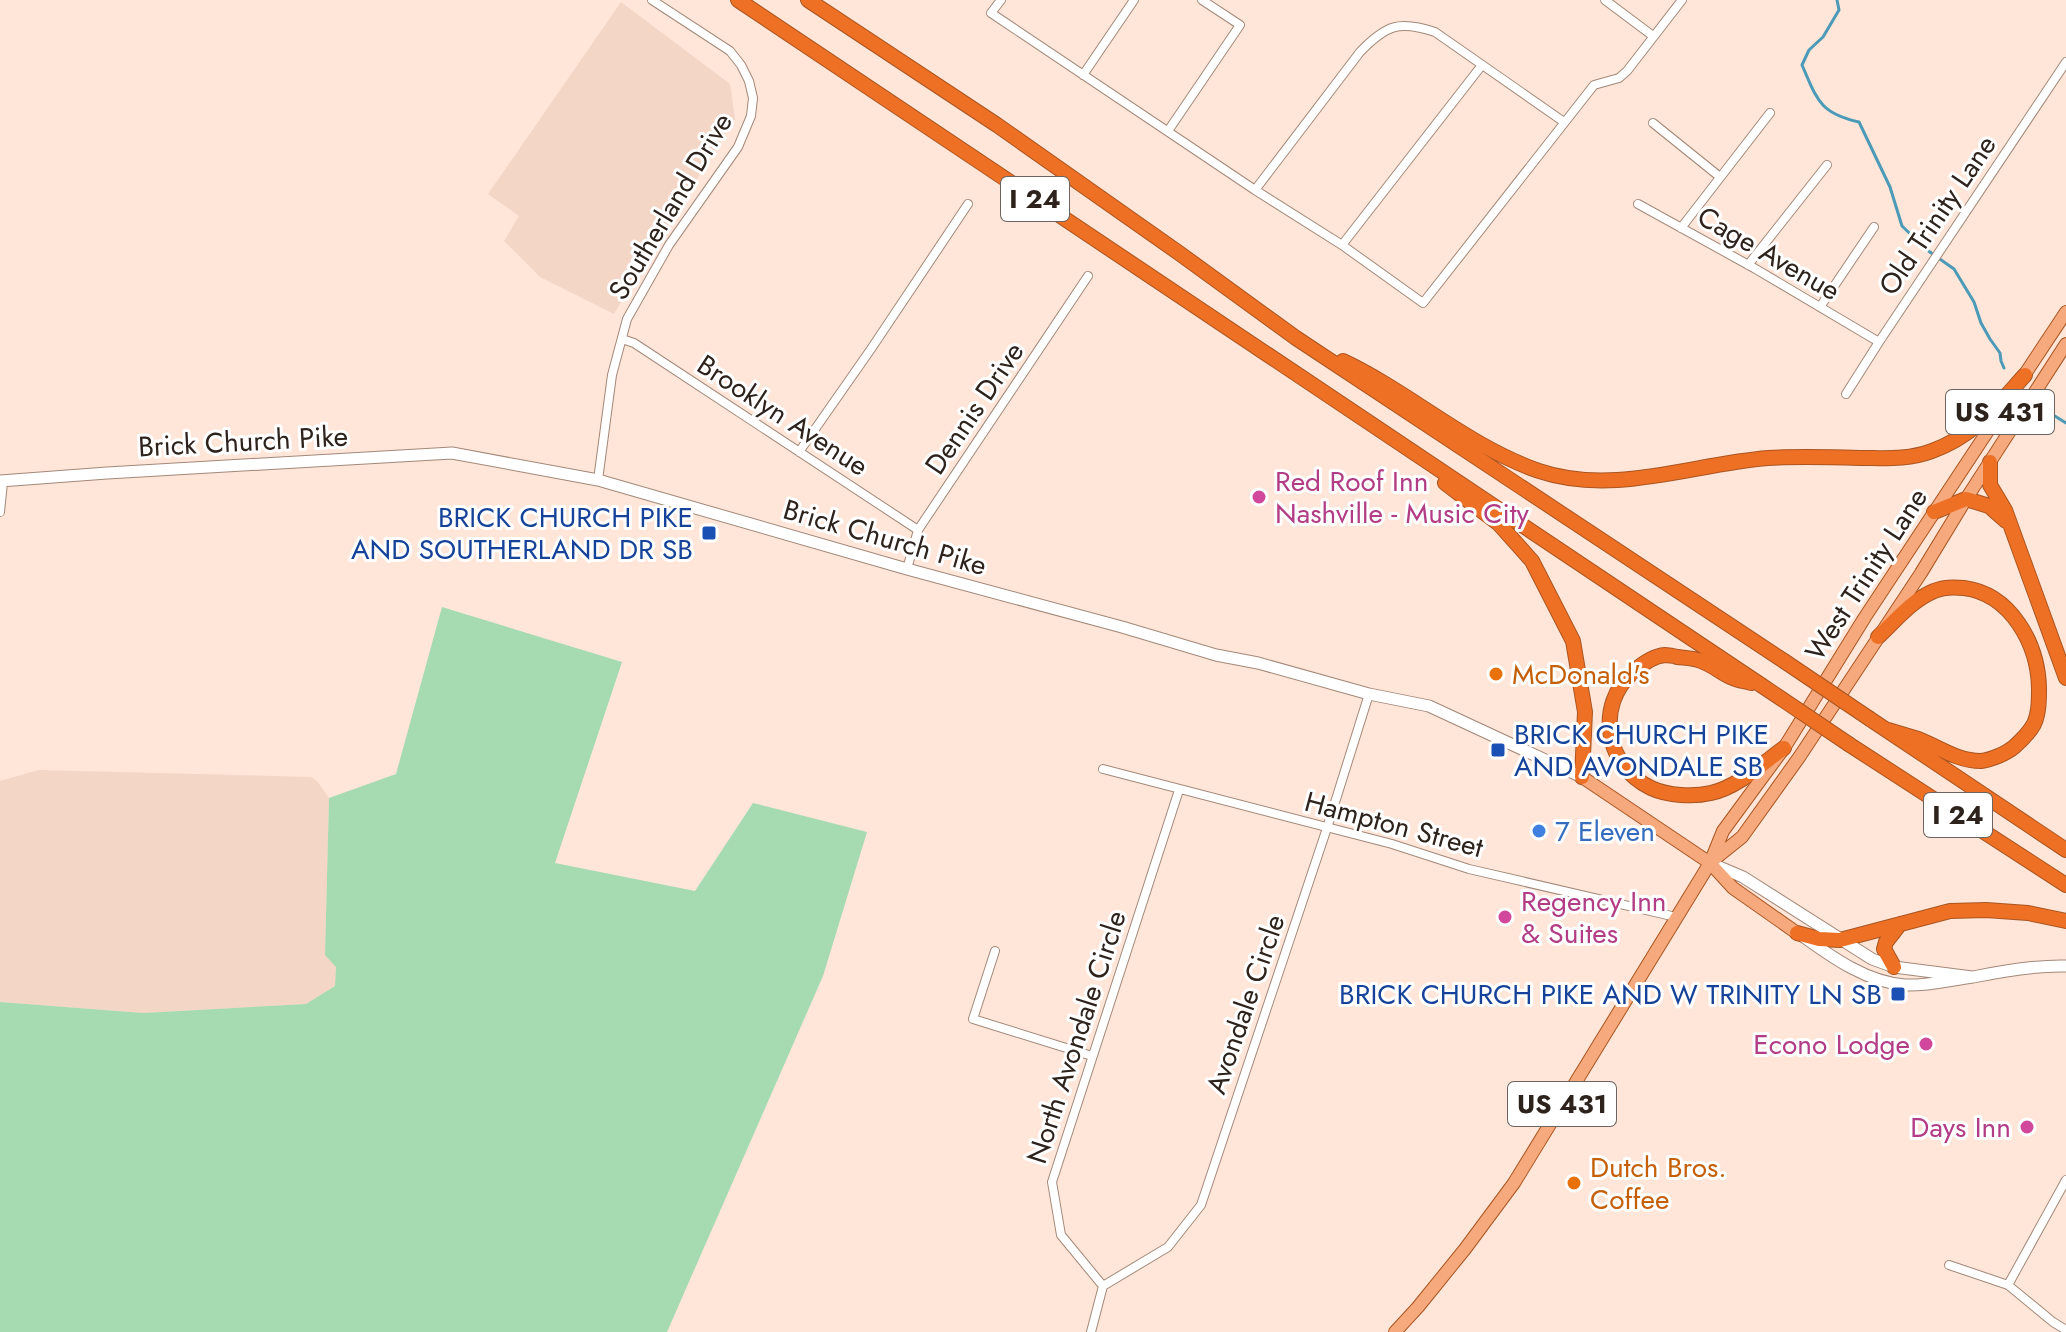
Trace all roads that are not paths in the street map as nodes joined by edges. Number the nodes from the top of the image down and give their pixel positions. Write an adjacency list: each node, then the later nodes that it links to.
1 (652, 0): 30 (street, Southerland Drive)
2 (738, 0): 35 (highway, I 24)
3 (808, 0): 29 (highway, I 24)
4 (1001, 0): 12 (street)
5 (1134, 0): 12 (street)
6 (1202, 0): 16 (street)
7 (1605, 0): 9 (street)
8 (1682, 0): 9 (street)
9 (1653, 36): 14 (street)
10 (2066, 62): 31 (street, Old Trinity Lane)
11 (1482, 65): 14 (street); 19 (street); 24 (street)
12 (1083, 75): 16 (street)
13 (1770, 113): 18 (street)
14 (1564, 122): 24 (street)
15 (1653, 123): 18 (street)
16 (1168, 131): 19 (street)
17 (1827, 165): 25 (street)
18 (1720, 177): 23 (street)
19 (1255, 190): 24 (street)
20 (968, 204): 36 (street)
21 (1638, 204): 23 (street, Cage Avenue)
22 (1874, 227): 27 (street)
23 (1681, 228): 25 (street, Cage Avenue)
24 (1342, 245)
25 (1748, 265): 27 (street, Cage Avenue)
26 (1088, 276): 44 (street, Dennis Drive)
27 (1820, 307): 31 (street, Cage Avenue)
28 (2066, 312): 33 (main road, West Trinity Lane / US 431)
29 (1296, 338): 33 (highway); 50 (highway, I 24, bridge)
30 (622, 339): 36 (street, Brooklyn Avenue); 38 (street, Southerland Drive)
31 (1879, 342): 34 (street, Old Trinity Lane)
32 (2066, 344): 37 (main road, West Trinity Lane / US 431)
33 (2025, 375): 42 (main road, West Trinity Lane / US 431)
34 (1846, 394)
35 (1333, 398): 48 (highway, I 24); 53 (highway)
36 (799, 452): 44 (street, Brooklyn Avenue)
37 (1990, 462): 40 (main road, West Trinity Lane / US 431); 43 (highway)
38 (598, 480): 39 (main road, Brick Church Pike); 45 (main road, Brick Church Pike)
39 (2, 482): 41 (street)
40 (1966, 499): 42 (highway); 43 (highway); 46 (main road, West Trinity Lane / US 431)
41 (0, 512)
42 (1934, 512): 51 (main road, West Trinity Lane / US 431)
43 (2011, 528): 47 (highway)
44 (918, 530): 45 (street, Dennis Drive)
45 (907, 569): 49 (main road, Brick Church Pike)
46 (1878, 637): 50 (highway); 57 (main road, West Trinity Lane / US 431)
47 (2066, 678)
48 (1761, 685): 51 (highway); 58 (highway, I 24, bridge)
49 (1369, 694): 53 (main road, Brick Church Pike); 55 (street, Avondale Circle)
50 (1888, 730): 56 (highway, I 24)
51 (1784, 748): 57 (main road, West Trinity Lane / US 431)
52 (1103, 769): 54 (street, Hampton Street)
53 (1582, 777): 57 (main road, Brick Church Pike)
54 (1179, 790): 55 (street, Hampton Street); 68 (street, North Avondale Circle)
55 (1327, 828): 59 (street, Hampton Street); 72 (street, Avondale Circle)
56 (2066, 850)
57 (1710, 863): 59 (main road, West Trinity Lane / US 431); 62 (main road, Brick Church Pike); 63 (main road, Brick Church Pike)
58 (2066, 885)
59 (1676, 917): 75 (main road, West Trinity Lane / US 431)
60 (2066, 921): 61 (highway)
61 (1900, 924): 63 (highway); 66 (highway)
62 (1797, 933): 63 (highway); 67 (main road, Brick Church Pike)
63 (1840, 940): 66 (main road, Brick Church Pike)
64 (995, 951): 68 (street)
65 (2066, 966): 67 (main road, Brick Church Pike)
66 (1894, 967): 67 (main road, Brick Church Pike)
67 (1972, 977)
68 (1092, 1056): 72 (street, North Avondale Circle)
69 (2066, 1180): 71 (street)
70 (1949, 1265): 71 (street)
71 (2008, 1285): 73 (street)
72 (1103, 1286): 74 (street)
73 (2066, 1330)
74 (1091, 1332)
75 (1395, 1332)

